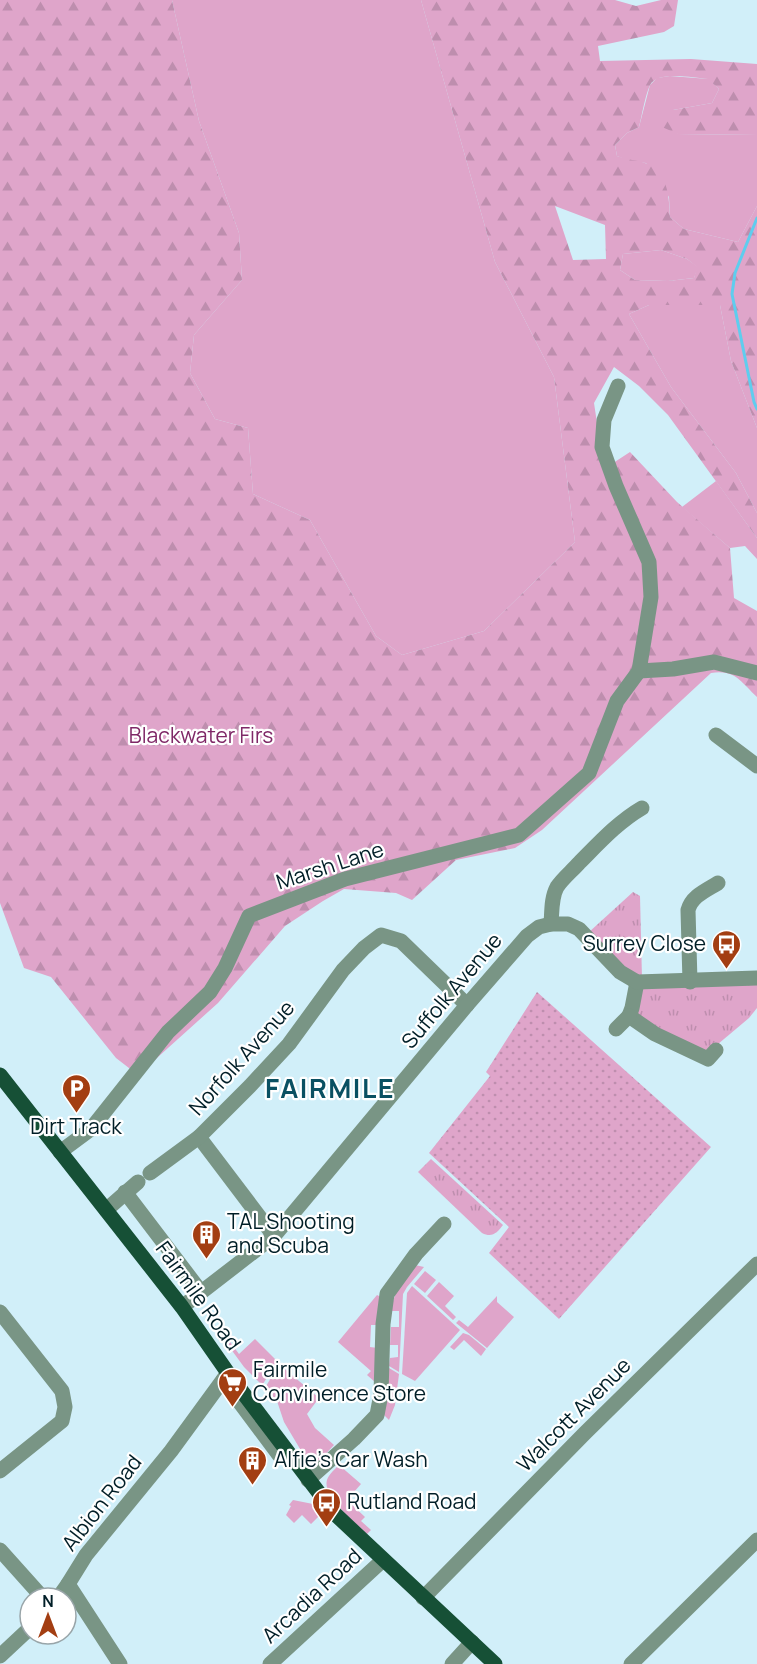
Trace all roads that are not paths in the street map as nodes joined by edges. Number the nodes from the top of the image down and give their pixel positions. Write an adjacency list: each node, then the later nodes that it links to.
1 (618, 386): 2 (street, Marsh Lane)
2 (639, 671): 3 (street); 18 (street, Marsh Lane)
3 (757, 673)
4 (716, 735): 5 (street)
5 (757, 766)
6 (642, 808): 8 (street)
7 (717, 883): 11 (street)
8 (551, 924): 10 (street); 12 (street, Suffolk Avenue)
9 (757, 978): 11 (street)
10 (637, 982): 11 (street); 13 (street)
11 (690, 982)
12 (467, 1005): 17 (street, Norfolk Avenue); 22 (street, Suffolk Avenue)
13 (629, 1016): 14 (street); 15 (street)
14 (616, 1029)
15 (716, 1050)
16 (0, 1075): 18 (main road, Fairmile Road)
17 (199, 1137): 19 (street, Norfolk Avenue); 22 (street)
18 (60, 1152): 20 (main road, Fairmile Road)
19 (125, 1192): 20 (street, Norfolk Avenue); 24 (street, Fairmile Road)
20 (106, 1210): 25 (main road, Fairmile Road)
21 (444, 1224): 29 (street)
22 (274, 1236): 24 (street, Suffolk Avenue)
23 (757, 1264): 35 (street, Walcott Avenue)
24 (201, 1292): 25 (street, Suffolk Avenue)
25 (182, 1307): 27 (main road, Fairmile Road)
26 (0, 1312): 28 (street)
27 (226, 1377): 29 (main road, Fairmile Road); 33 (street, Albion Road)
28 (0, 1471)
29 (308, 1480): 32 (main road, Fairmile Road)
30 (757, 1540): 43 (street)
31 (0, 1550): 34 (street)
32 (383, 1560): 35 (main road, Fairmile Road); 40 (street, Arcadia Road)
33 (68, 1584): 39 (street, Albion Road)
34 (32, 1586)
35 (423, 1598): 37 (main road, Fairmile Road)
36 (18, 1639): 38 (street)
37 (472, 1642): 41 (street); 42 (main road, Fairmile Road)
38 (0, 1656)
39 (120, 1664)
40 (270, 1664)
41 (452, 1664)
42 (495, 1664)
43 (631, 1664)

